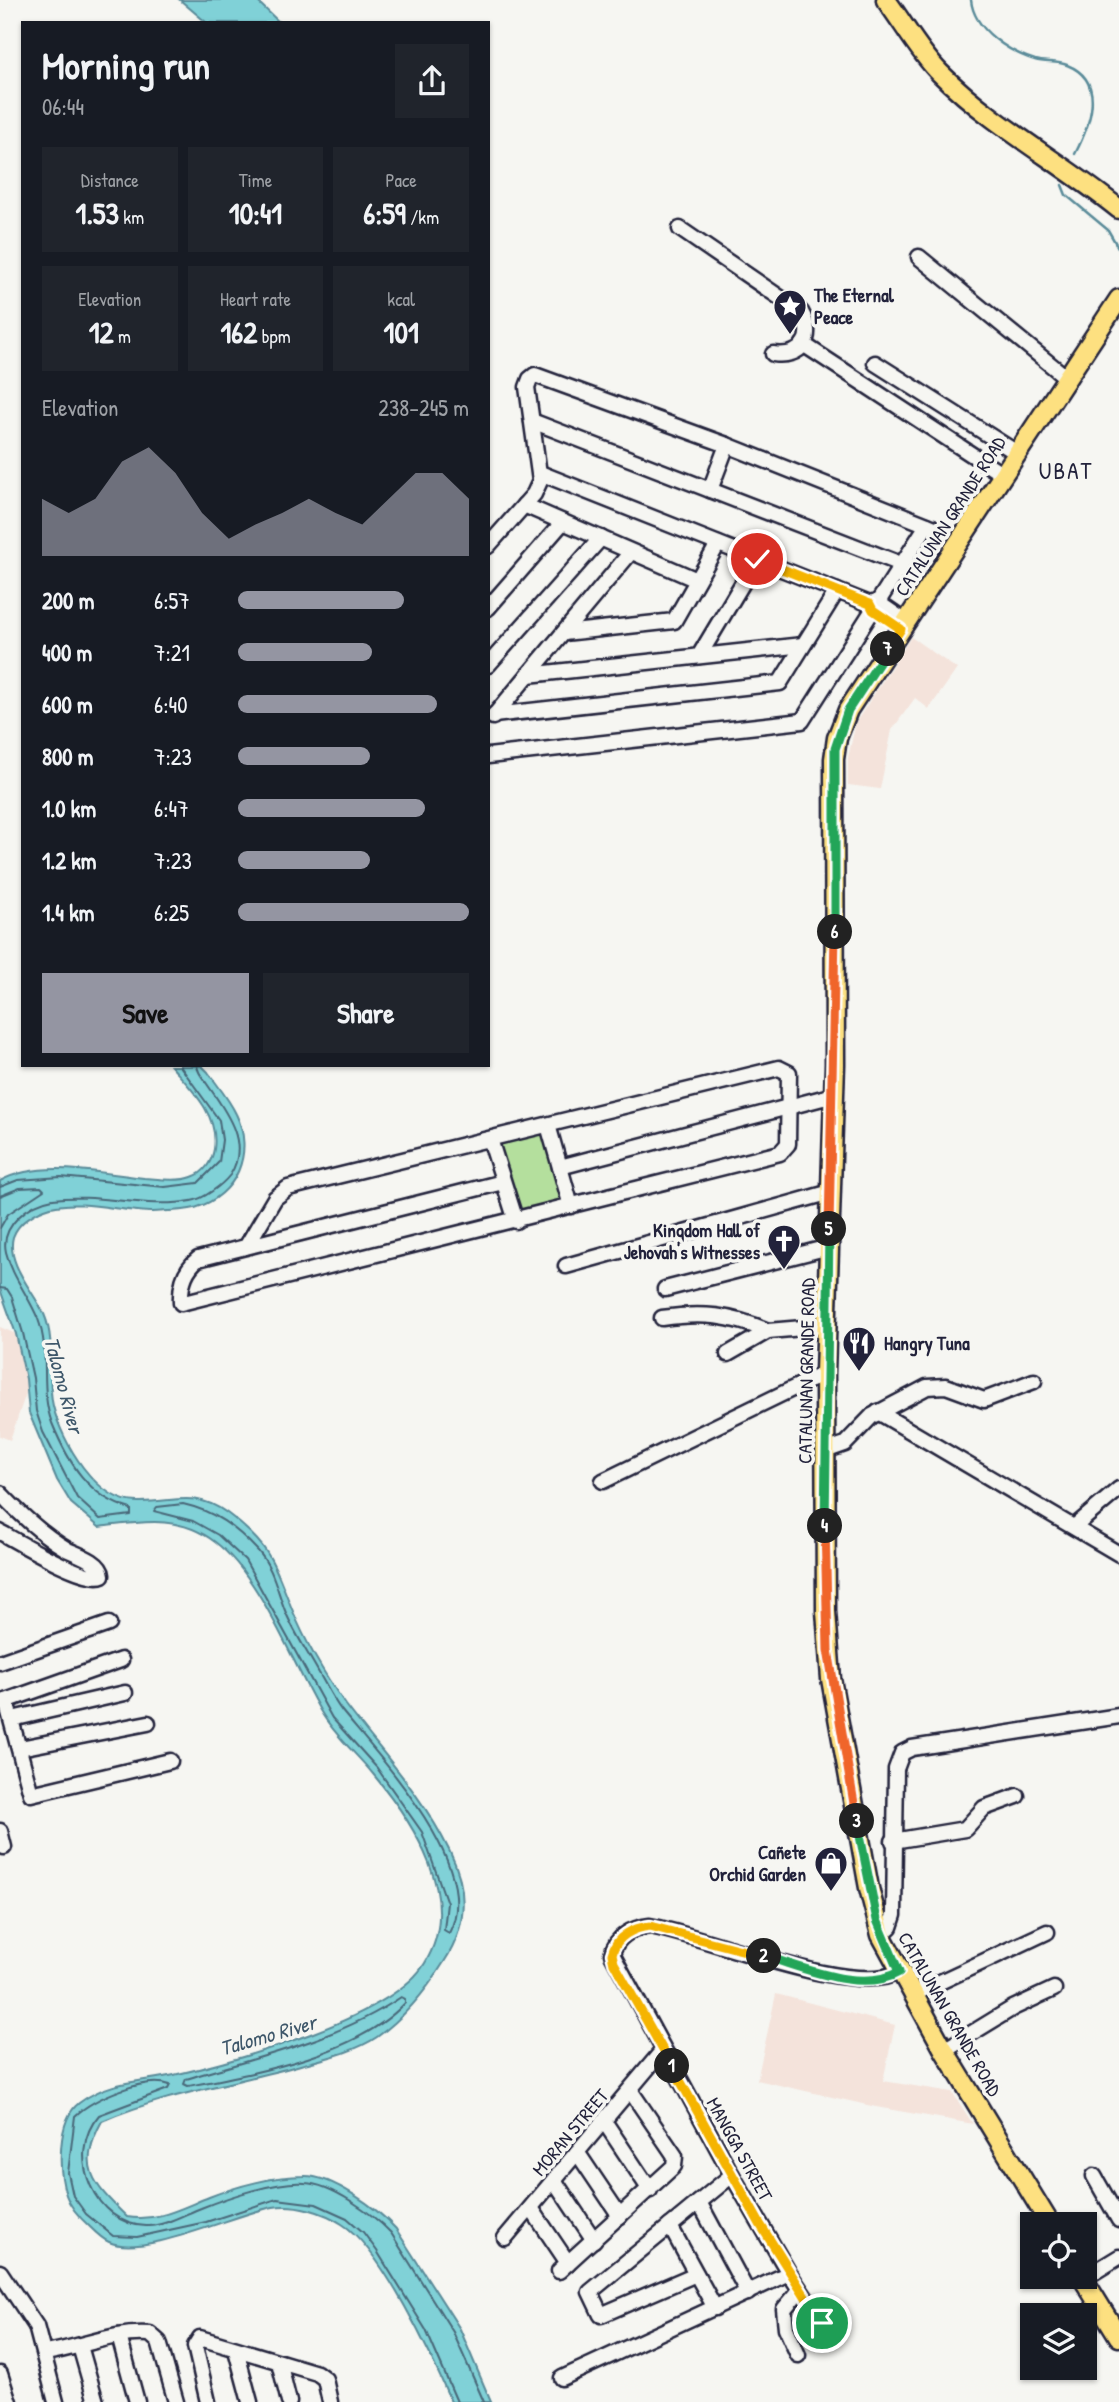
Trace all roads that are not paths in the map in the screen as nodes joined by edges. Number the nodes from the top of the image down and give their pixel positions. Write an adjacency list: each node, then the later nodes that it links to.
1 (886, 0): 2 (main road)
2 (1119, 209)
3 (680, 229): 6 (street)
4 (919, 257): 9 (street)
5 (1119, 299): 9 (main road, CATALUNAN GRANDE ROAD)
6 (803, 344): 7 (street); 14 (street)
7 (773, 354)
8 (875, 363): 12 (street)
9 (1067, 378): 12 (main road, CATALUNAN GRANDE ROAD)
10 (532, 421): 11 (street); 13 (street); 15 (street)
11 (727, 445): 15 (street); 18 (street)
12 (1017, 453): 14 (main road, CATALUNAN GRANDE ROAD)
13 (540, 473): 16 (street); 22 (street)
14 (1003, 475): 30 (main road, CATALUNAN GRANDE ROAD)
15 (710, 490): 25 (street)
16 (524, 505): 17 (street); 21 (street)
17 (563, 522): 20 (street); 28 (street)
18 (927, 525): 19 (street); 25 (street)
19 (945, 532)
20 (601, 538): 23 (street); 34 (street)
21 (490, 544)
22 (718, 544): 24 (street); 26 (street)
23 (631, 552): 26 (street); 31 (street)
24 (757, 559): 27 (street); 33 (street)
25 (901, 564): 29 (street)
26 (697, 580): 31 (street)
27 (837, 591): 29 (street); 32 (street)
28 (490, 606)
29 (873, 606): 30 (street); 37 (street)
30 (904, 626): 38 (main road, CATALUNAN GRANDE ROAD)
31 (564, 633): 35 (street)
32 (803, 645): 33 (street); 36 (street)
33 (699, 656): 35 (street)
34 (490, 663)
35 (528, 675): 36 (street)
36 (491, 719)
37 (490, 756)
38 (834, 1095): 39 (street); 44 (main road, CATALUNAN GRANDE ROAD)
39 (789, 1107): 40 (street); 42 (street); 45 (street)
40 (548, 1125): 41 (street); 42 (street)
41 (490, 1139): 43 (street); 47 (street)
42 (560, 1167): 45 (street)
43 (503, 1182): 46 (street); 47 (street)
44 (831, 1192): 48 (main road, CATALUNAN GRANDE ROAD); 49 (street)
45 (571, 1206): 46 (street)
46 (516, 1221): 47 (street)
47 (246, 1247)
48 (829, 1247): 50 (street); 52 (main road, CATALUNAN GRANDE ROAD)
49 (566, 1266)
50 (665, 1289)
51 (662, 1318): 53 (street)
52 (827, 1326): 53 (street); 55 (main road, CATALUNAN GRANDE ROAD)
53 (768, 1331): 54 (street)
54 (728, 1354)
55 (825, 1373): 58 (main road, CATALUNAN GRANDE ROAD); 59 (street)
56 (1034, 1381): 57 (street)
57 (878, 1412): 58 (street); 62 (street)
58 (825, 1451): 80 (main road, CATALUNAN GRANDE ROAD)
59 (603, 1481)
60 (1119, 1489): 62 (street)
61 (0, 1493): 63 (street)
62 (1074, 1527): 64 (street)
63 (0, 1532)
64 (1119, 1554)
65 (109, 1624): 67 (street)
66 (121, 1660): 69 (street)
67 (0, 1662)
68 (125, 1693): 71 (street)
69 (3, 1702): 71 (street)
70 (1119, 1716): 77 (street)
71 (12, 1720): 73 (street)
72 (148, 1723): 73 (street)
73 (20, 1748): 74 (street)
74 (170, 1761)
75 (1017, 1796): 77 (street)
76 (0, 1831): 78 (street)
77 (893, 1842): 80 (street)
78 (4, 1847)
79 (1047, 1932): 83 (street)
80 (881, 1935): 81 (main road, CATALUNAN GRANDE ROAD)
81 (899, 1972): 83 (main road, CATALUNAN GRANDE ROAD); 84 (street, MANGGA STREET)
82 (1054, 1989): 85 (street)
83 (912, 1995): 85 (main road, CATALUNAN GRANDE ROAD)
84 (663, 2050): 86 (street, MORAN STREET); 89 (street, MANGGA STREET)
85 (944, 2050): 95 (main road, CATALUNAN GRANDE ROAD)
86 (630, 2090): 87 (street, MORAN STREET); 92 (street)
87 (604, 2121): 88 (street, MORAN STREET); 92 (street)
88 (577, 2152): 91 (street, MORAN STREET); 96 (street)
89 (732, 2175): 93 (street); 104 (street, MANGGA STREET)
90 (1094, 2176): 97 (street)
91 (554, 2180): 94 (street, MORAN STREET); 100 (street)
92 (650, 2190): 96 (street)
93 (699, 2202): 98 (street); 108 (street)
94 (531, 2208): 99 (street, MORAN STREET); 100 (street)
95 (1043, 2212)
96 (620, 2216): 100 (street)
97 (1119, 2220)
98 (670, 2226): 105 (street); 105 (street)
99 (505, 2238)
100 (594, 2240)
101 (1119, 2257): 102 (street)
102 (1097, 2270)
103 (0, 2272): 109 (street)
104 (789, 2273): 107 (street, MANGGA STREET); 108 (street)
105 (696, 2274): 111 (street)
106 (1090, 2289): 114 (main road)
107 (800, 2291): 112 (street, MANGGA STREET); 118 (street)
108 (748, 2293): 111 (street)
109 (16, 2297): 110 (street); 117 (street)
110 (0, 2301)
111 (715, 2308): 121 (street)
112 (829, 2333)
113 (118, 2336): 115 (street); 125 (street); 126 (street)
114 (1119, 2337)
115 (80, 2346): 117 (street); 124 (street)
116 (236, 2350): 119 (street); 127 (street); 128 (street)
117 (45, 2353): 123 (street)
118 (798, 2355)
119 (279, 2362): 129 (street); 130 (street)
120 (0, 2374): 122 (street)
121 (562, 2378)
122 (9, 2402)
123 (56, 2402)
124 (96, 2402)
125 (137, 2402)
126 (176, 2402)
127 (208, 2402)
128 (250, 2402)
129 (289, 2402)
130 (330, 2402)

